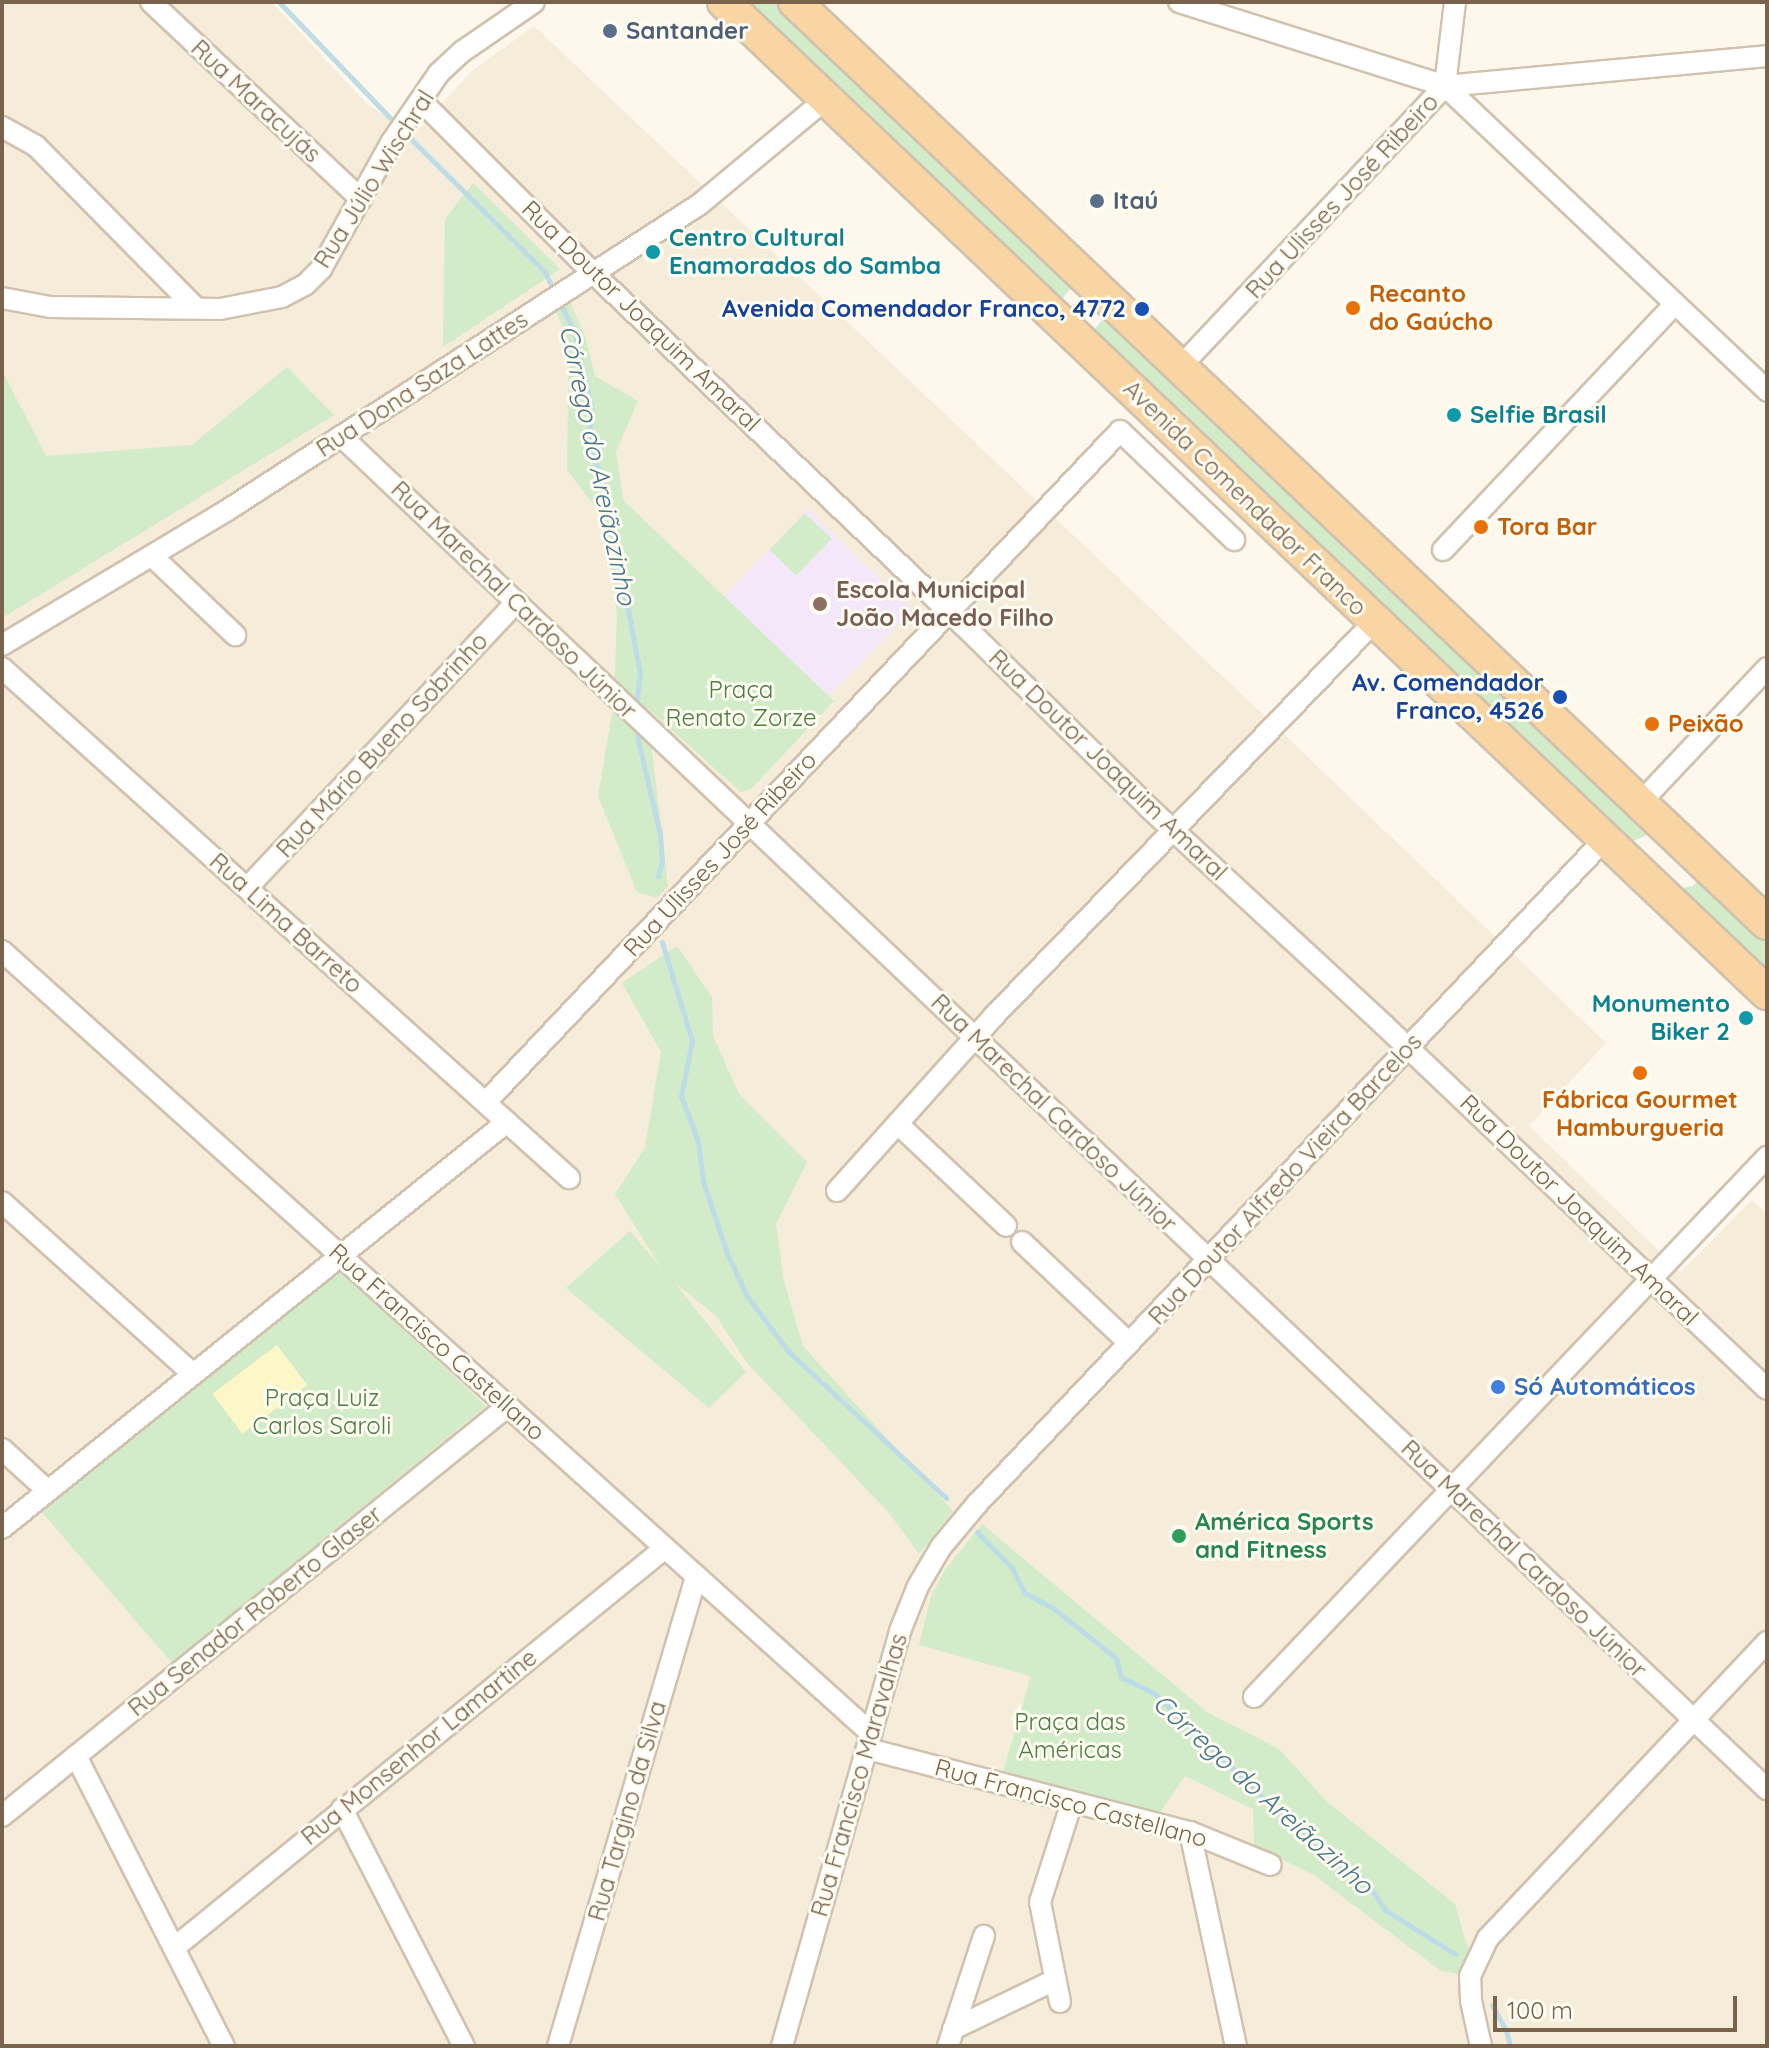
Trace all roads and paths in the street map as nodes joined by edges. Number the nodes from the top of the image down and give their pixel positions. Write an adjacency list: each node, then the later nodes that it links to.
1 (151, 2): 12 (street, Rua Maracujás)
2 (534, 2): 10 (street, Rua Júlio Wischral)
3 (724, 2): 9 (highway, Avenida Comendador Franco)
4 (795, 2): 17 (highway, Avenida Comendador Franco)
5 (1179, 2): 8 (street)
6 (1455, 2): 8 (street, Rua Ulisses José Ribeiro)
7 (1767, 56): 8 (street)
8 (1445, 86): 15 (street); 19 (street, Rua Ulisses José Ribeiro)
9 (826, 99): 13 (street, Rua Dona Saza Lattes); 18 (highway, Avenida Comendador Franco)
10 (416, 108): 12 (street, Rua Júlio Wischral); 13 (street, Rua Doutor Joaquim Amaral)
11 (2, 127): 16 (street)
12 (361, 199): 16 (street, Rua Júlio Wischral)
13 (593, 273): 21 (street, Rua Dona Saza Lattes); 26 (street, Rua Doutor Joaquim Amaral)
14 (2, 298): 16 (street, Rua Júlio Wischral)
15 (1675, 304): 20 (street); 23 (street)
16 (196, 308)
17 (1125, 315): 18 (highway); 19 (highway, Avenida Comendador Franco)
18 (1080, 340): 27 (highway, Avenida Comendador Franco)
19 (1180, 367): 32 (highway, Avenida Comendador Franco)
20 (1767, 391)
21 (341, 436): 24 (street, Rua Dona Saza Lattes); 25 (street, Rua Marechal Cardoso Júnior)
22 (1234, 540): 26 (street, Rua Ulisses José Ribeiro)
23 (1443, 550)
24 (152, 556): 28 (street); 29 (street, Rua Dona Saza Lattes)
25 (516, 603): 33 (street, Rua Marechal Cardoso Júnior); 38 (street, Rua Mário Bueno Sobrinho)
26 (949, 612): 33 (street, Rua Ulisses José Ribeiro); 34 (street, Rua Doutor Joaquim Amaral)
27 (1375, 621): 34 (street); 35 (highway, Avenida Comendador Franco)
28 (235, 635)
29 (2, 645)
30 (2, 668): 38 (street, Rua Lima Barreto)
31 (1767, 668): 32 (street)
32 (1640, 803): 36 (highway, Avenida Comendador Franco)
33 (749, 823): 42 (street, Rua Marechal Cardoso Júnior); 44 (street, Rua Ulisses José Ribeiro)
34 (1173, 830): 42 (street); 43 (street, Rua Doutor Joaquim Amaral)
35 (1605, 839): 37 (highway, Avenida Comendador Franco); 43 (street, Rua Doutor Alfredo Vieira Barcelos)
36 (1680, 841): 37 (highway); 39 (highway, Avenida Comendador Franco)
37 (1645, 877): 41 (highway, Avenida Comendador Franco)
38 (247, 888): 44 (street, Rua Lima Barreto)
39 (1767, 923)
40 (3, 955): 53 (street, Rua Francisco Castellano)
41 (1767, 993)
42 (974, 1038): 46 (street); 54 (street, Rua Marechal Cardoso Júnior)
43 (1408, 1048): 54 (street, Rua Doutor Alfredo Vieira Barcelos); 55 (street, Rua Doutor Joaquim Amaral)
44 (486, 1102): 45 (street, Rua Lima Barreto)
45 (507, 1122): 48 (street, Rua Lima Barreto); 53 (street)
46 (899, 1125): 49 (street); 51 (street)
47 (1767, 1157): 55 (street)
48 (569, 1178)
49 (837, 1191)
50 (2, 1202): 57 (street)
51 (1006, 1226)
52 (1022, 1242): 56 (street)
53 (340, 1255): 57 (street); 59 (street, Rua Francisco Castellano)
54 (1208, 1259): 56 (street, Rua Doutor Alfredo Vieira Barcelos); 61 (street, Rua Marechal Cardoso Júnior)
55 (1651, 1279): 58 (street, Rua Doutor Joaquim Amaral); 61 (street)
56 (1129, 1343): 63 (street, Rua Doutor Alfredo Vieira Barcelos)
57 (193, 1374): 62 (street)
58 (1767, 1389)
59 (508, 1406): 65 (street, Rua Francisco Castellano); 71 (street, Rua Senador Roberto Glaser)
60 (2, 1449): 62 (street)
61 (1451, 1490): 68 (street); 69 (street, Rua Marechal Cardoso Júnior)
62 (48, 1491): 64 (street)
63 (964, 1518): 70 (street, Rua Francisco Maravalhas)
64 (2, 1528)
65 (665, 1548): 66 (street, Rua Francisco Castellano); 74 (street, Rua Monsenhor Lamartine)
66 (696, 1576): 70 (street, Rua Francisco Castellano); 85 (street, Rua Targino da Silva)
67 (1767, 1642): 69 (street)
68 (1254, 1697)
69 (1694, 1721): 72 (street, Rua Marechal Cardoso Júnior); 88 (street)
70 (870, 1742): 73 (street, Rua Francisco Castellano); 86 (street, Rua Francisco Maravalhas)
71 (76, 1756): 75 (street, Rua Senador Roberto Glaser); 79 (street)
72 (1767, 1789)
73 (1072, 1802): 76 (street, Rua Francisco Castellano); 80 (street)
74 (342, 1809): 79 (street, Rua Monsenhor Lamartine); 84 (street)
75 (2, 1816)
76 (1190, 1832): 77 (street, Rua Francisco Castellano); 87 (street)
77 (1271, 1865)
78 (984, 1936): 82 (street)
79 (174, 1948): 83 (street)
80 (1055, 1980): 81 (street); 82 (street)
81 (1060, 2002)
82 (951, 2038)
83 (224, 2046)
84 (464, 2046)
85 (558, 2046)
86 (782, 2046)
87 (1236, 2046)
88 (1481, 2046)

